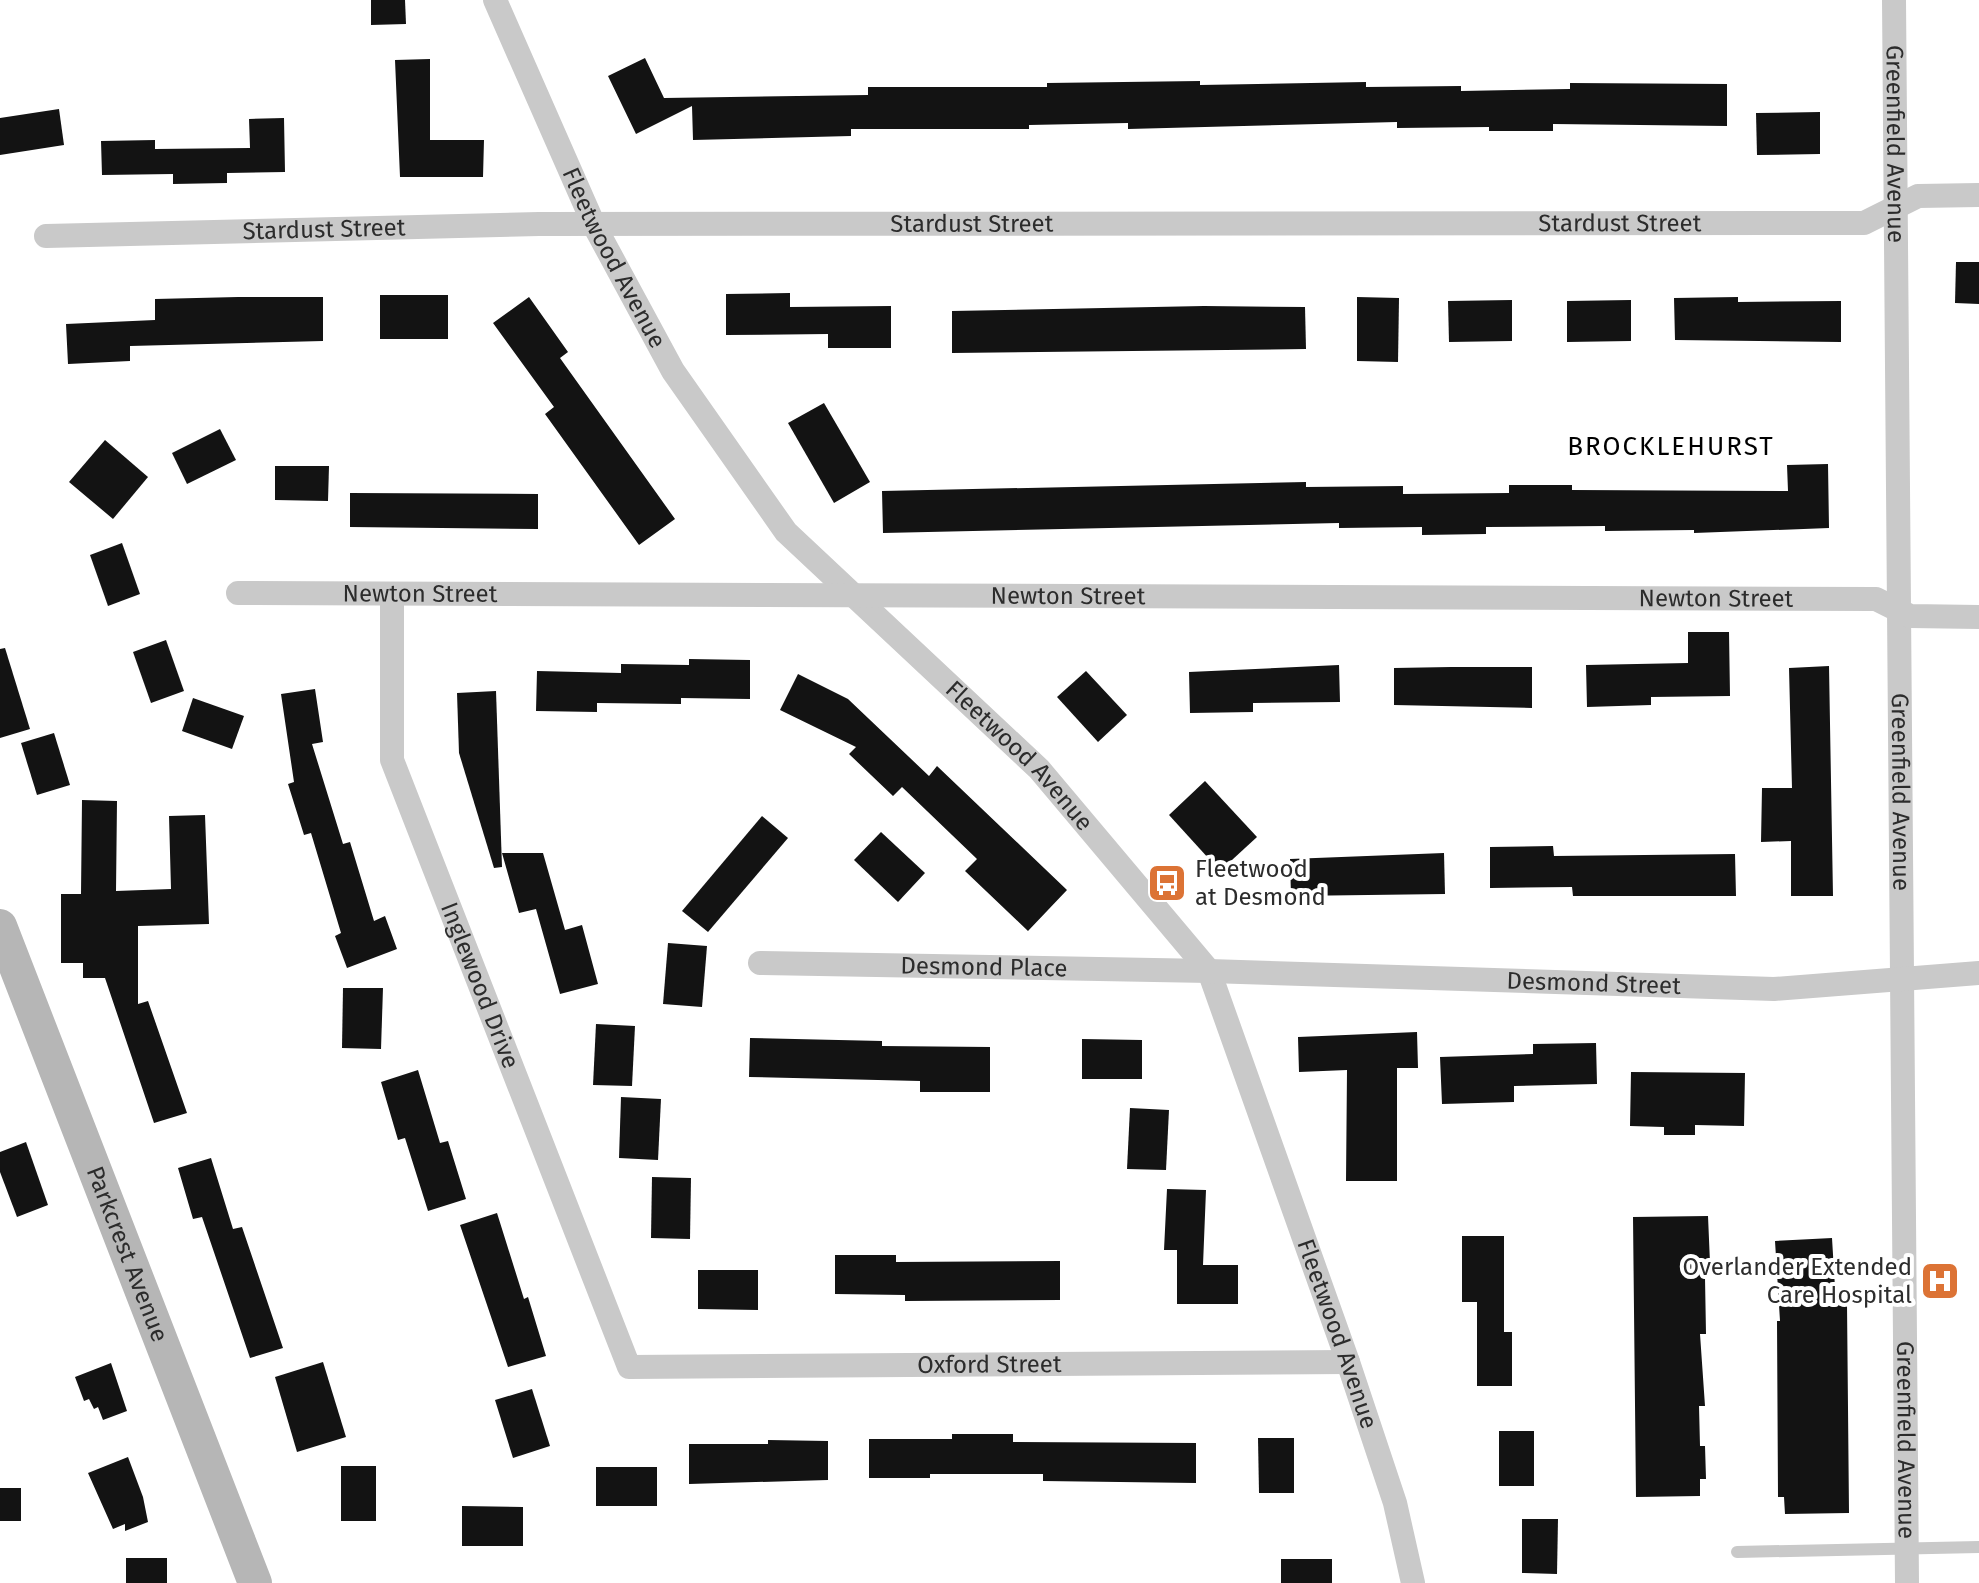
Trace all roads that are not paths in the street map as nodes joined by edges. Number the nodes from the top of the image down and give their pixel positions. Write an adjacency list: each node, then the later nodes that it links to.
1 (495, 0): 5 (street, Fleetwood Avenue)
2 (1894, 0): 4 (street, Greenfield Avenue)
3 (1979, 195): 4 (street, Stardust Street)
4 (1895, 207): 5 (street, Stardust Street); 10 (street, Greenfield Avenue)
5 (594, 225): 6 (street, Stardust Street); 9 (street, Fleetwood Avenue)
6 (46, 236)
7 (238, 593): 8 (street, Newton Street)
8 (392, 594): 9 (street, Newton Street); 18 (street, Inglewood Drive)
9 (857, 597): 10 (street, Newton Street); 14 (street, Fleetwood Avenue)
10 (1897, 609): 11 (street, Newton Street); 16 (street, Greenfield Avenue)
11 (1979, 617)
12 (0, 926): 22 (street, Parkcrest Avenue)
13 (760, 963): 14 (street, Desmond Place)
14 (1209, 971): 16 (street, Desmond Street); 17 (street, Fleetwood Avenue)
15 (1979, 973): 16 (street, Desmond Street)
16 (1900, 979): 20 (street, Greenfield Avenue)
17 (1348, 1362): 18 (street, Oxford Street); 23 (street, Fleetwood Avenue)
18 (629, 1367)
19 (1979, 1547): 20 (lane)
20 (1907, 1548): 21 (lane); 24 (street, Greenfield Avenue)
21 (1737, 1552)
22 (255, 1583)
23 (1413, 1583)
24 (1907, 1583)

